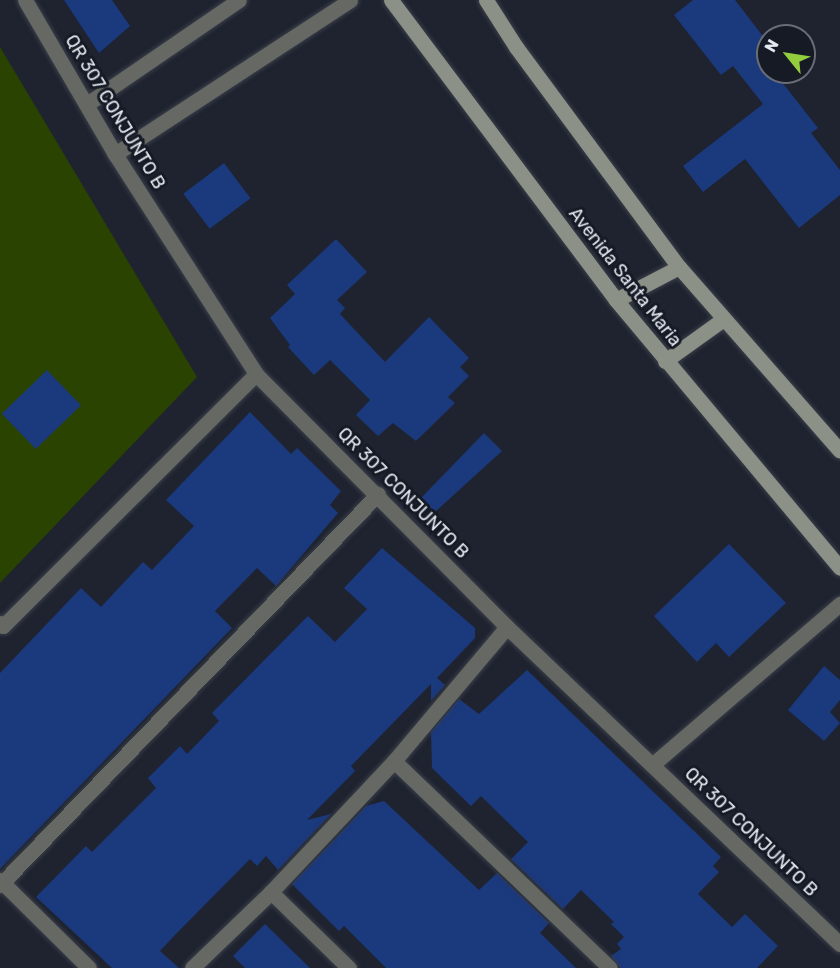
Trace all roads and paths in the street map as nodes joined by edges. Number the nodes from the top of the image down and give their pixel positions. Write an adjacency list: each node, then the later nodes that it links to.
1 (25, 0): 6 (street, QR 307 CONJUNTO B)
2 (239, 0): 6 (street)
3 (350, 0): 7 (street)
4 (391, 0): 9 (main road, Avenida Santa Maria)
5 (486, 0): 8 (main road)
6 (87, 104): 7 (street, QR 307 CONJUNTO B)
7 (115, 154): 12 (street, QR 307 CONJUNTO B)
8 (679, 267): 9 (main road); 10 (main road)
9 (616, 300): 11 (main road, Avenida Santa Maria)
10 (722, 320): 11 (main road); 13 (main road)
11 (665, 361): 15 (main road, Avenida Santa Maria)
12 (256, 374): 14 (street, QR 307 CONJUNTO B); 17 (street)
13 (840, 451)
14 (378, 494): 18 (street, QR 307 CONJUNTO B); 21 (street)
15 (840, 568)
16 (840, 604): 20 (street)
17 (1, 626)
18 (507, 627): 19 (street); 20 (street, QR 307 CONJUNTO B)
19 (394, 760): 22 (street); 27 (street)
20 (652, 765): 23 (street, QR 307 CONJUNTO B)
21 (1, 882): 24 (street)
22 (272, 892): 25 (street); 26 (street)
23 (840, 944)
24 (89, 968)
25 (192, 968)
26 (349, 968)
27 (610, 968)

